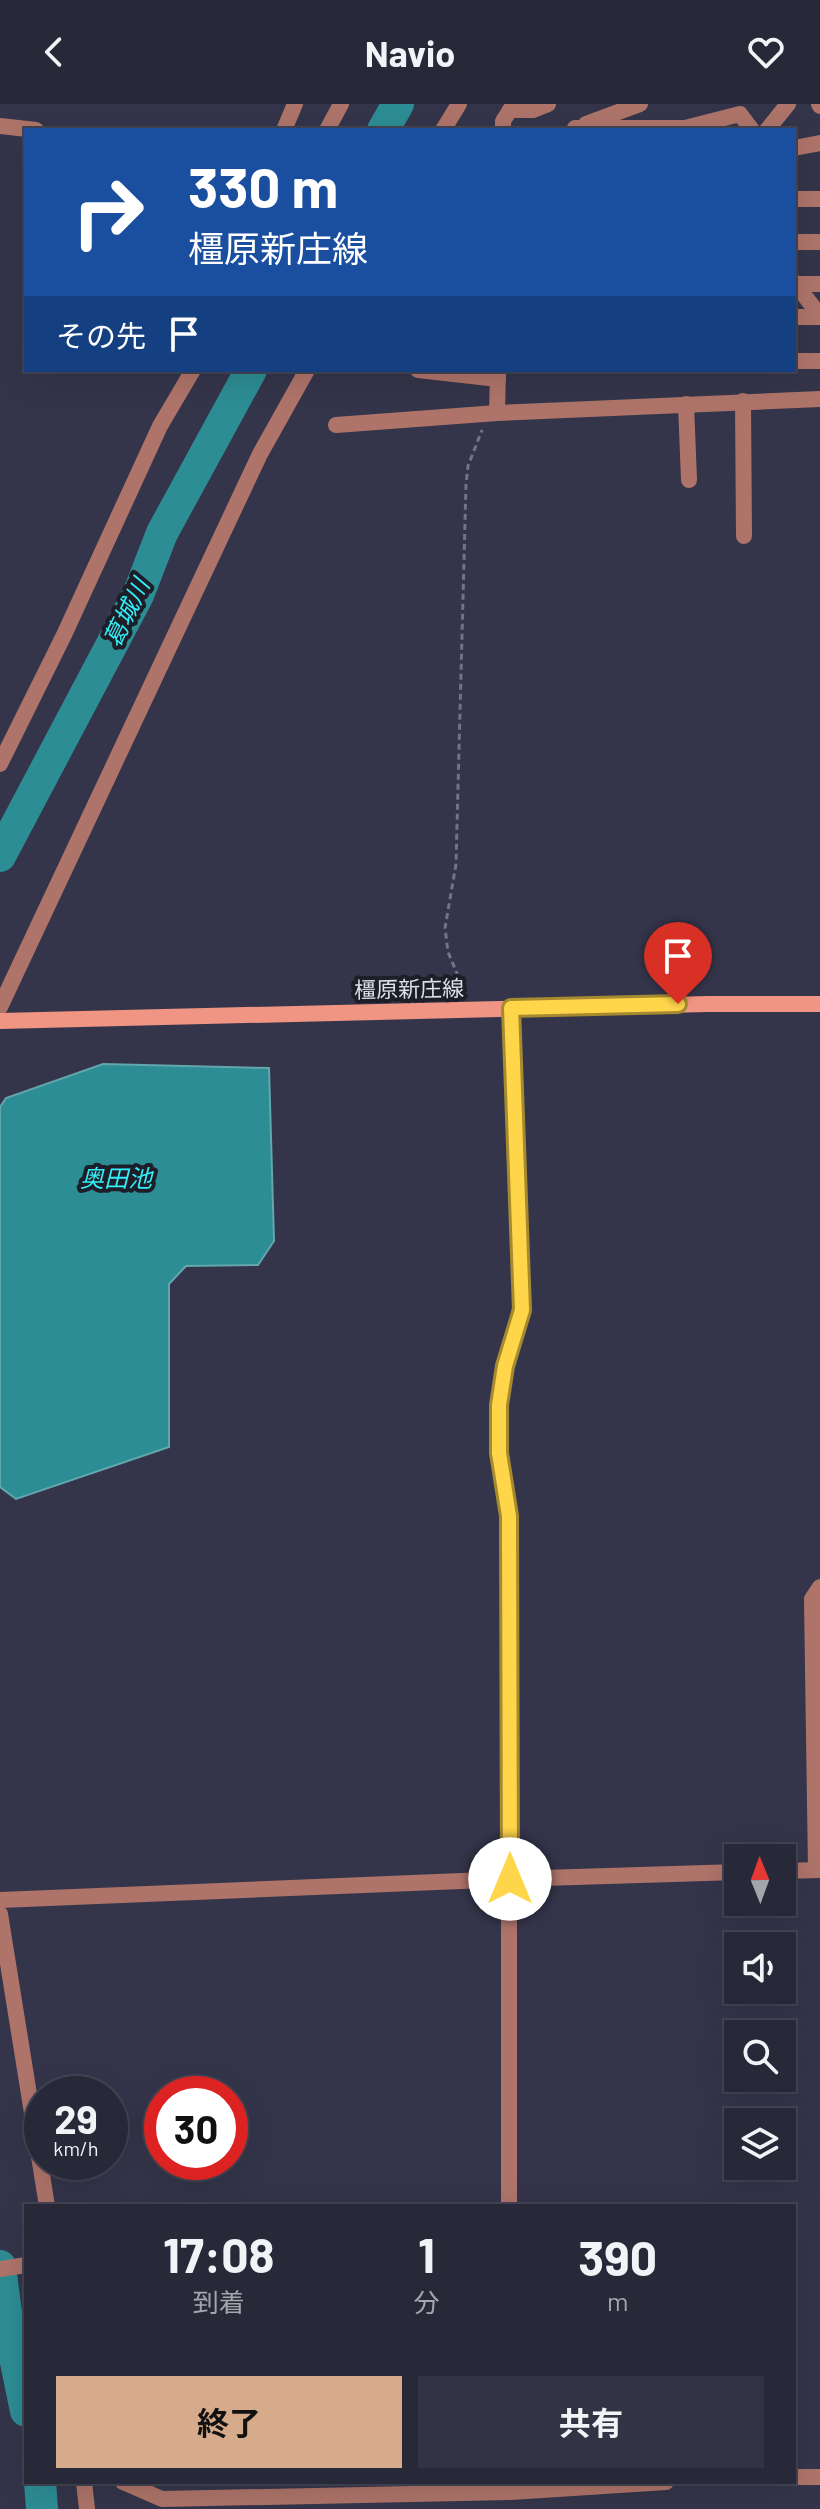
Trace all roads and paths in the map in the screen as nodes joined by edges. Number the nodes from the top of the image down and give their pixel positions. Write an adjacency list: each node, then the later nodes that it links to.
1 (295, 104): 11 (street)
2 (341, 104): 12 (street)
3 (459, 104): 13 (street)
4 (548, 104): 8 (street)
5 (640, 104): 15 (street)
6 (707, 104): 9 (street)
7 (788, 104): 18 (street)
8 (512, 107): 14 (street)
9 (711, 121): 16 (street); 17 (street)
10 (0, 126): 19 (street)
11 (285, 128)
12 (328, 128)
13 (444, 128)
14 (503, 128)
15 (576, 128)
16 (685, 128)
17 (750, 128)
18 (769, 128)
19 (24, 129)
20 (820, 143): 21 (street)
21 (796, 148)
22 (796, 199): 23 (street)
23 (820, 199)
24 (796, 242): 25 (street)
25 (820, 242)
26 (796, 283): 28 (street)
27 (796, 284): 29 (street)
28 (820, 284)
29 (820, 316): 30 (street)
30 (796, 317)
31 (796, 361): 32 (street)
32 (820, 361)
33 (192, 372): 44 (street)
34 (306, 372): 46 (street)
35 (450, 372): 36 (street)
36 (498, 375): 40 (street)
37 (820, 399): 38 (street)
38 (743, 401): 39 (street); 43 (street)
39 (686, 404): 40 (street); 42 (street)
40 (493, 414): 41 (street); 48 (path)
41 (336, 425)
42 (689, 480)
43 (744, 536)
44 (0, 764)
45 (820, 1004): 47 (main road, 橿原新庄線)
46 (0, 1007)
47 (511, 1008): 48 (main road, 橿原新庄線); 54 (street)
48 (472, 1009): 49 (main road, 橿原新庄線)
49 (0, 1021)
50 (820, 1587): 51 (street)
51 (818, 1870): 52 (street)
52 (796, 1871)
53 (724, 1872): 54 (street)
54 (510, 1879): 55 (street); 58 (street)
55 (0, 1900)
56 (0, 1914): 57 (street)
57 (47, 2204)
58 (509, 2204)
59 (24, 2265): 60 (street)
60 (0, 2269)
61 (796, 2477): 62 (street)
62 (820, 2477)
63 (84, 2484): 67 (street)
64 (128, 2484): 66 (street)
65 (604, 2484): 66 (street)
66 (511, 2487): 68 (street)
67 (87, 2509)
68 (511, 2509)

